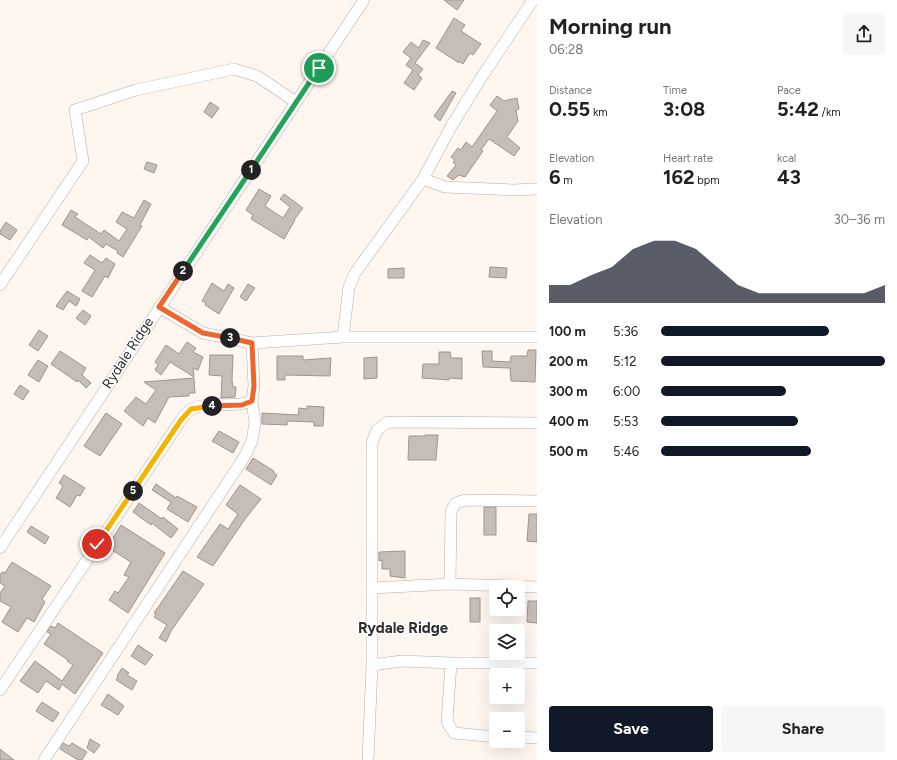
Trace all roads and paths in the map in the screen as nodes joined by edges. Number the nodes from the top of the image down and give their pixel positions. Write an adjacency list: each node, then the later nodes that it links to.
1 (364, 0): 3 (street, Rydale Ridge)
2 (533, 0): 4 (street)
3 (296, 102): 6 (street); 7 (street, Rydale Ridge)
4 (423, 179): 5 (street); 8 (street)
5 (537, 189)
6 (0, 285)
7 (159, 307): 10 (street); 14 (street, Rydale Ridge)
8 (343, 337): 9 (street); 10 (street)
9 (537, 338)
10 (252, 343): 11 (street)
11 (252, 401): 21 (street); 25 (street)
12 (537, 423): 17 (street)
13 (537, 501): 15 (street)
14 (0, 548)
15 (450, 584): 16 (street); 17 (street)
16 (537, 587)
17 (372, 588): 20 (street)
18 (450, 663): 19 (street); 20 (street); 22 (street)
19 (537, 663)
20 (372, 665): 26 (street)
21 (0, 690)
22 (489, 736)
23 (525, 737): 24 (street)
24 (537, 738)
25 (44, 760)
26 (368, 760)

